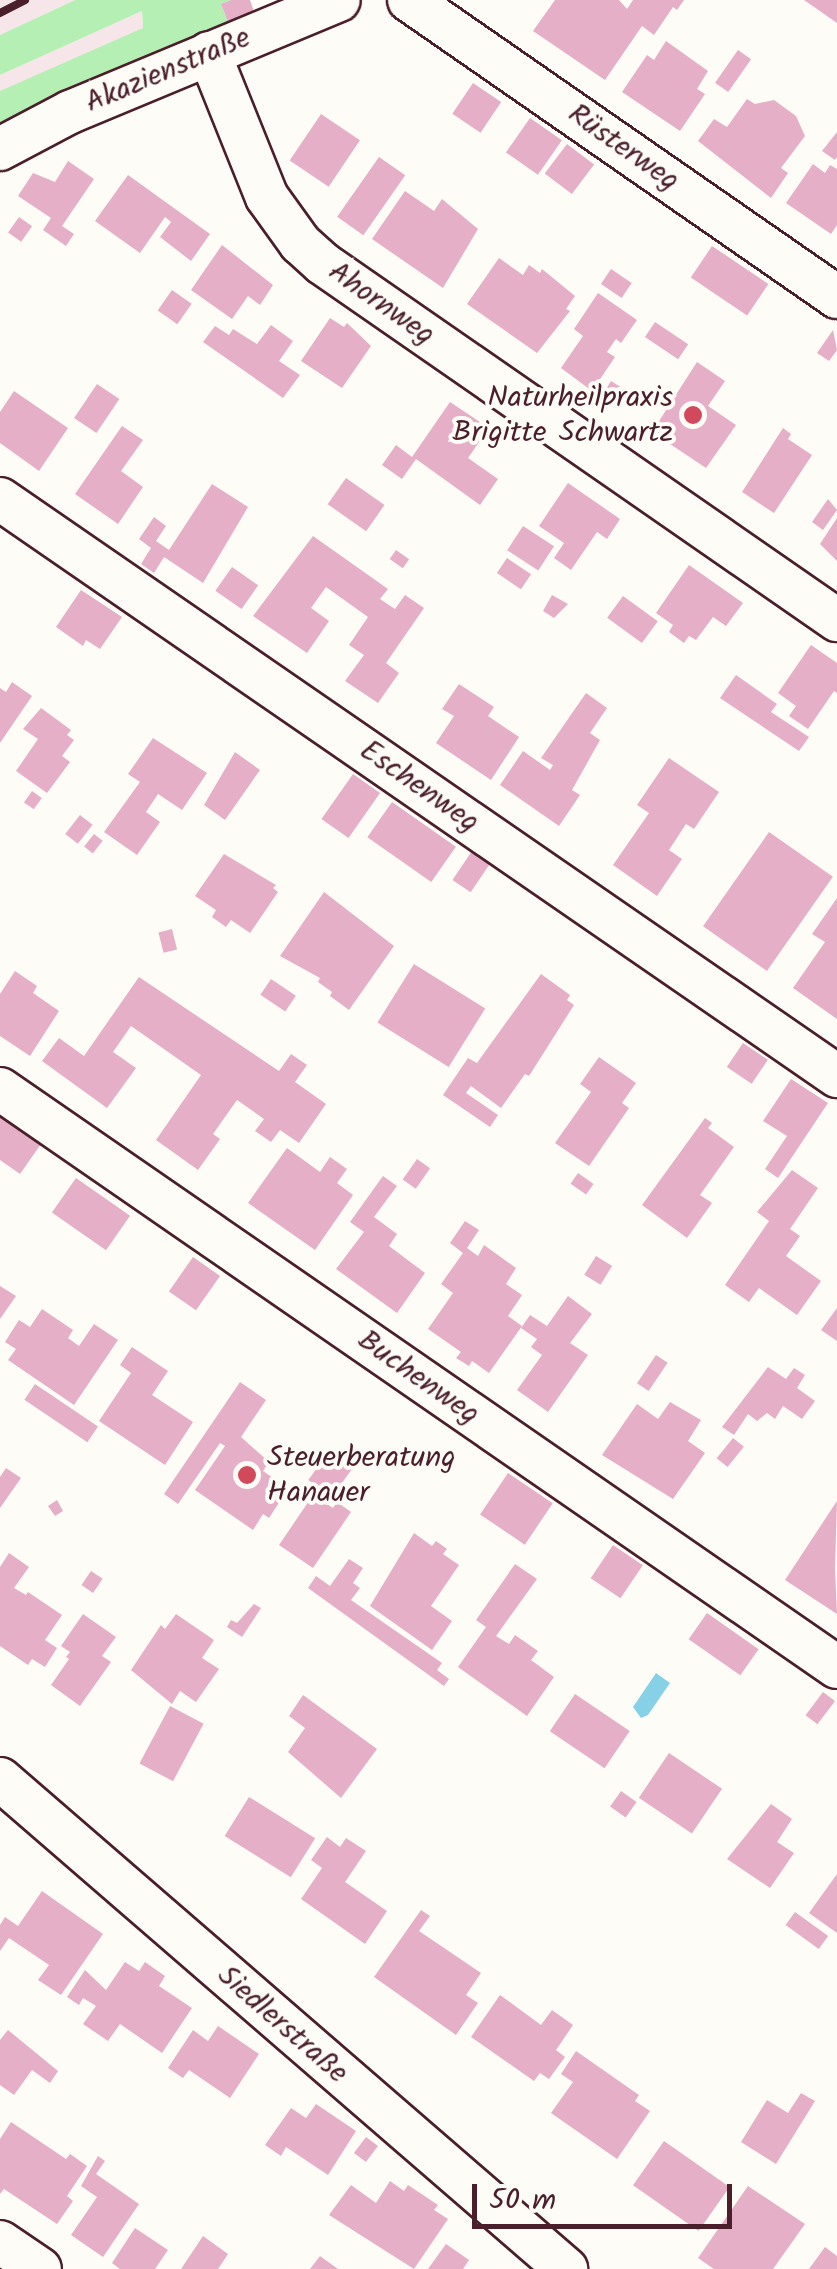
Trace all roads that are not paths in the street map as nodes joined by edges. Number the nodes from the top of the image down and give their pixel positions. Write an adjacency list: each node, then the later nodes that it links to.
1 (339, 0): 3 (street, Akazienstraße)
2 (408, 0): 5 (street, Rüsterweg)
3 (209, 53): 4 (street, Akazienstraße); 7 (street, Ahornweg)
4 (0, 148)
5 (837, 297)
6 (0, 499): 8 (street, Eschenweg)
7 (837, 620)
8 (837, 1076)
9 (0, 1089): 10 (street, Buchenweg)
10 (837, 1667)
11 (0, 1779): 14 (street, Siedlerstraße)
12 (0, 2242): 13 (street)
13 (40, 2269)
14 (566, 2269)

